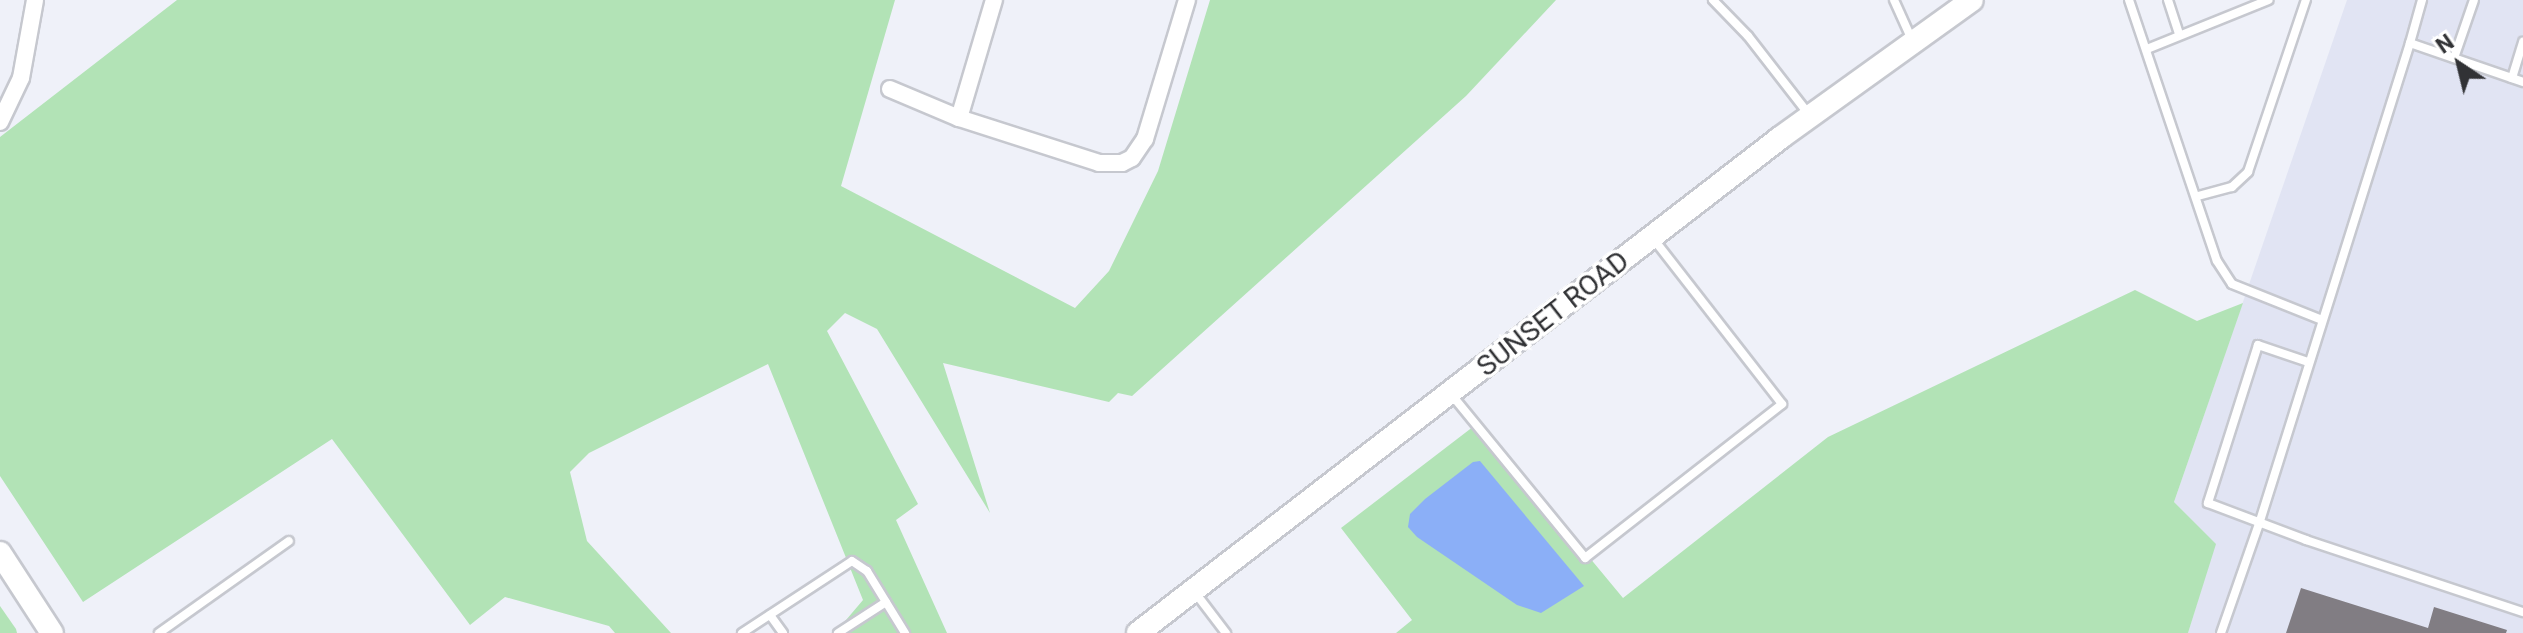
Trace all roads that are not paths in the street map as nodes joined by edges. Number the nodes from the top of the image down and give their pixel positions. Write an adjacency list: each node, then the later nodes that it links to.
1 (35, 0): 24 (street)
2 (994, 0): 23 (street)
3 (1187, 0): 23 (street)
4 (1713, 0): 22 (lane)
5 (1894, 0): 14 (lane)
6 (1972, 0): 14 (street, SUNSET ROAD)
7 (2129, 0): 17 (lane)
8 (2168, 0): 13 (lane)
9 (2268, 0): 13 (lane)
10 (2306, 0): 25 (lane)
11 (2422, 0): 15 (lane)
12 (2474, 0): 18 (lane)
13 (2179, 33): 17 (lane)
14 (1913, 42): 22 (street, SUNSET ROAD)
15 (2410, 43): 18 (lane); 27 (lane)
16 (2522, 46): 19 (lane)
17 (2147, 49): 25 (lane)
18 (2454, 58): 19 (lane)
19 (2512, 78): 20 (lane)
20 (2523, 82)
21 (890, 89): 23 (street)
22 (1810, 116): 26 (street, SUNSET ROAD)
23 (959, 118)
24 (0, 122)
25 (2198, 196): 27 (lane)
26 (1653, 238): 29 (street, SUNSET ROAD); 29 (lane)
27 (2322, 320): 28 (lane)
28 (2308, 362): 30 (lane); 30 (lane)
29 (1450, 393): 33 (street, SUNSET ROAD)
30 (2259, 524): 35 (lane); 45 (lane)
31 (289, 541): 38 (lane)
32 (0, 553): 37 (street)
33 (1194, 590): 43 (street, SUNSET ROAD); 44 (lane)
34 (886, 602): 36 (lane); 41 (lane); 42 (lane)
35 (2523, 612)
36 (770, 615): 39 (lane); 40 (lane)
37 (52, 633)
38 (159, 633)
39 (742, 633)
40 (783, 633)
41 (838, 633)
42 (905, 633)
43 (1138, 633)
44 (1226, 633)
45 (2221, 633)

